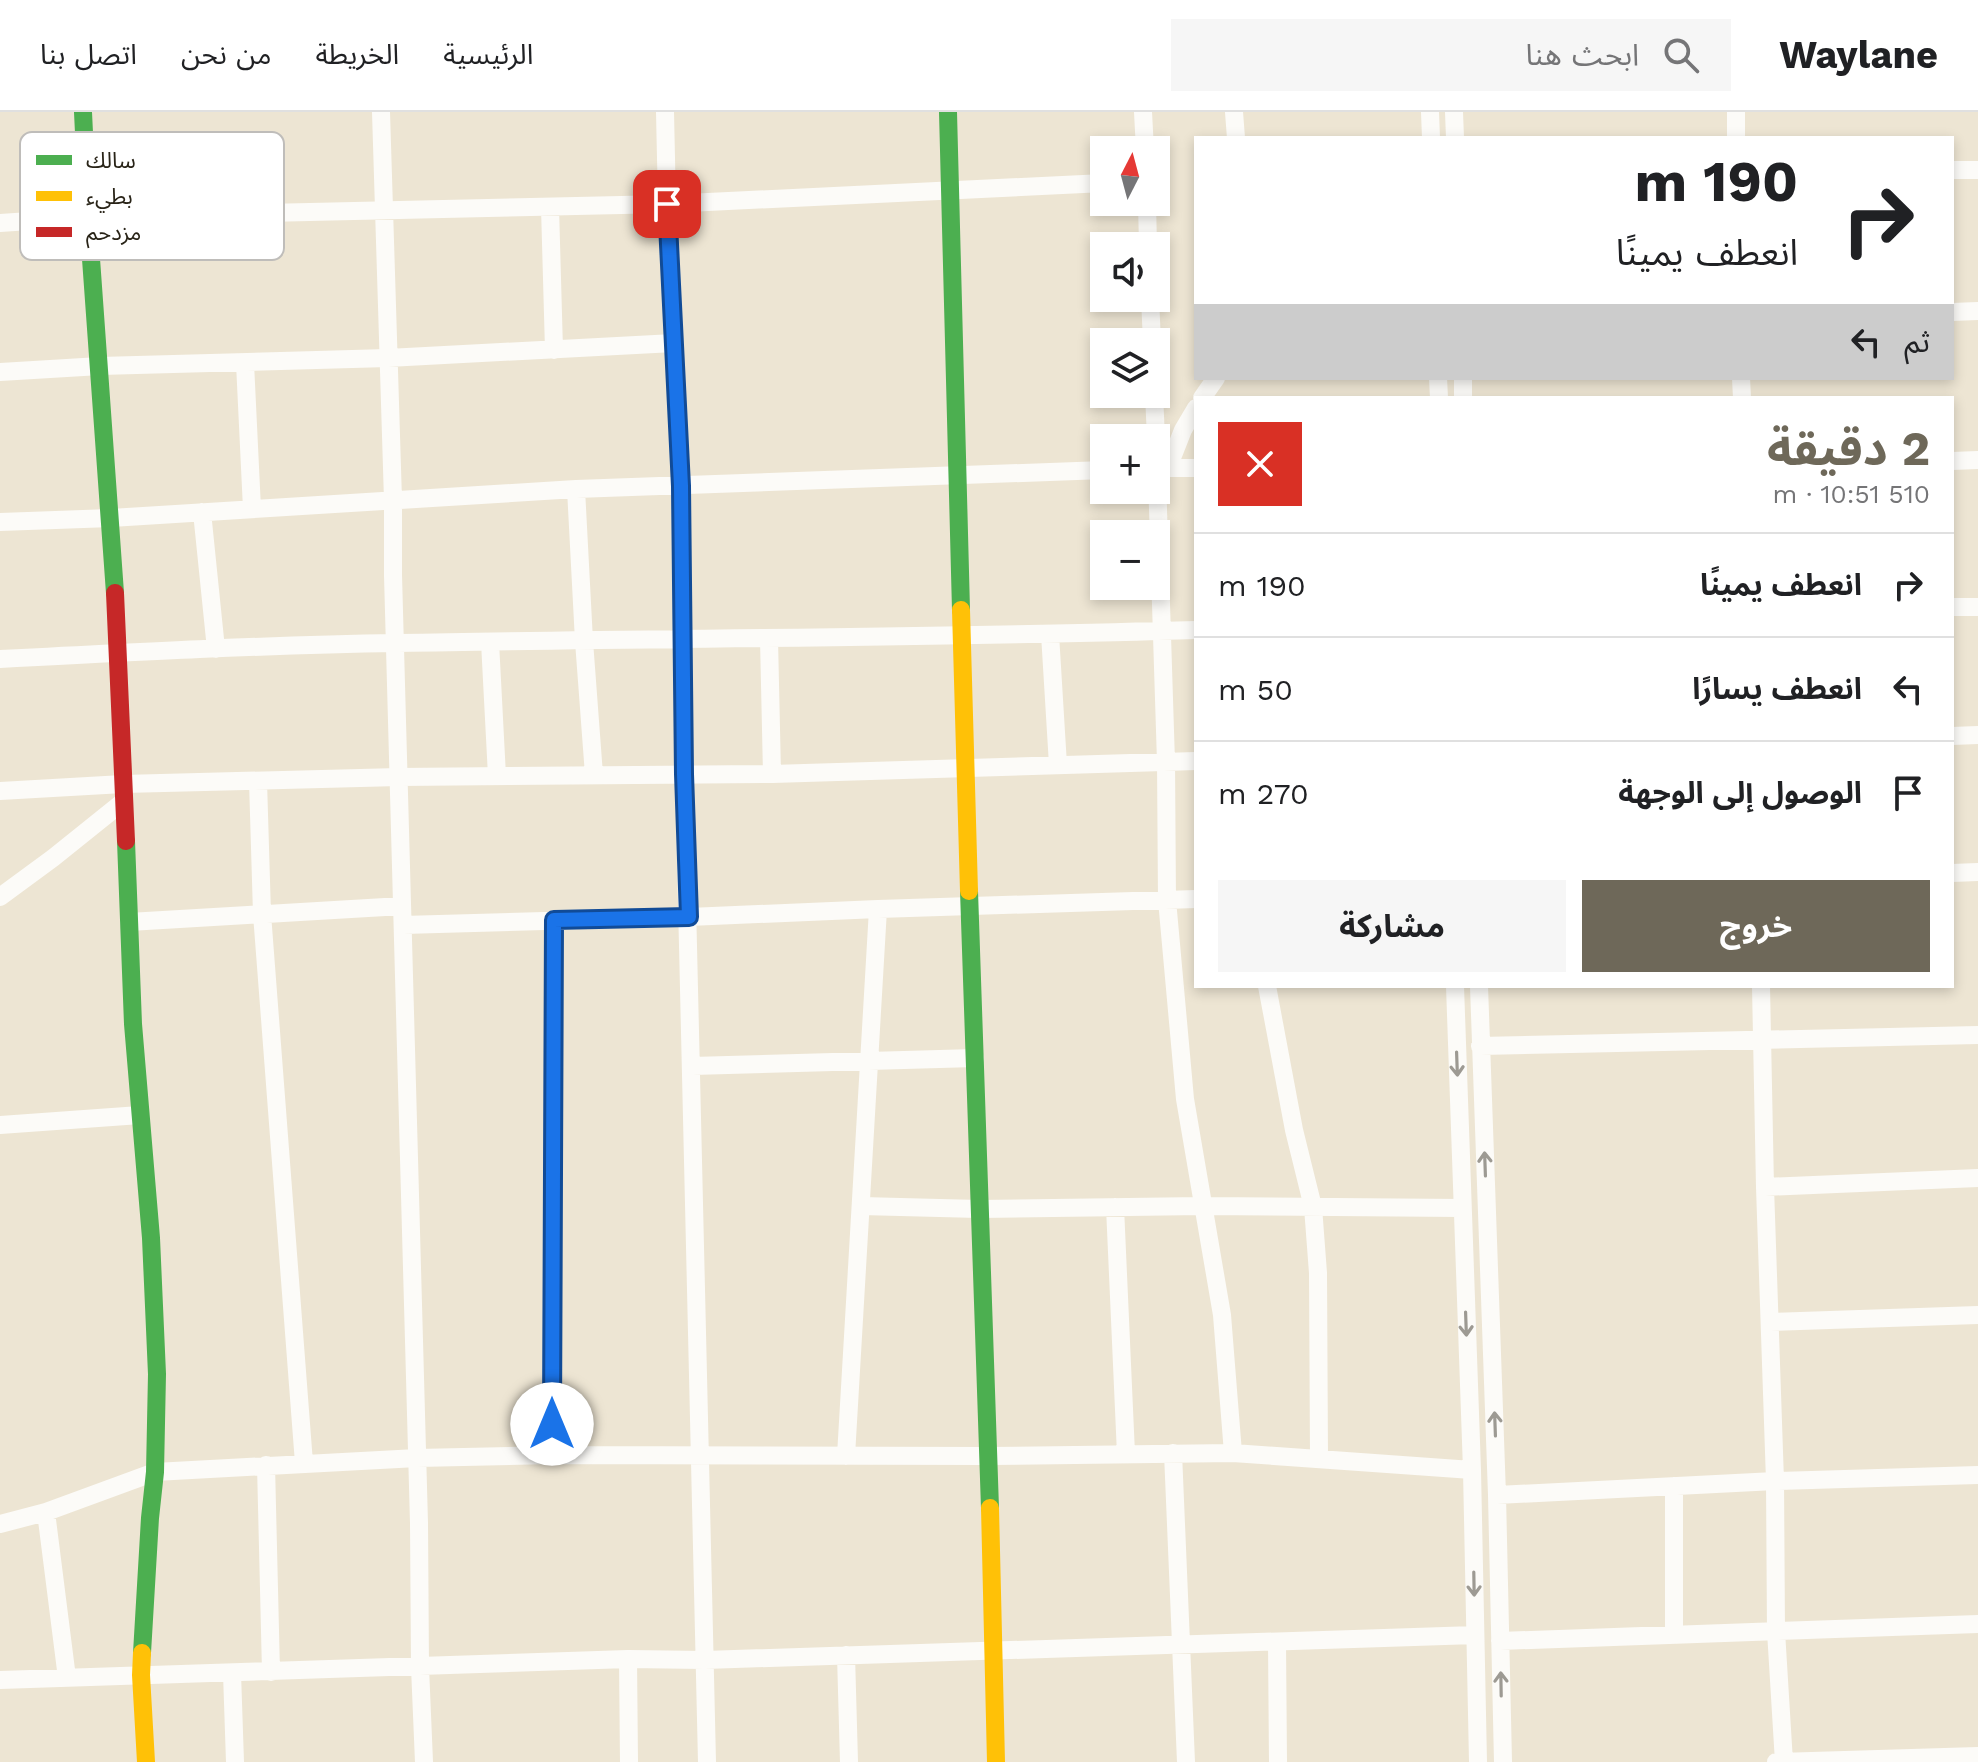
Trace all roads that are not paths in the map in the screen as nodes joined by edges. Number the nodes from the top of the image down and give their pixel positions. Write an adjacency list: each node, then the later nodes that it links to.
1 (83, 112): 10 (street)
2 (381, 112): 22 (street)
3 (665, 112): 20 (street)
4 (948, 112): 19 (street)
5 (1143, 112): 11 (street)
6 (1234, 112): 12 (street)
7 (1430, 112): 13 (street)
8 (1454, 112): 14 (street)
9 (1736, 112): 15 (street)
10 (84, 132)
11 (1144, 136)
12 (1236, 136)
13 (1431, 136)
14 (1455, 136)
15 (1736, 136)
16 (1954, 170): 17 (street)
17 (1978, 170)
18 (1090, 184): 19 (street)
19 (951, 190): 20 (street); 42 (street)
20 (667, 204): 21 (street); 29 (street)
21 (550, 207): 22 (street); 30 (street)
22 (384, 211): 23 (street); 31 (street)
23 (284, 213)
24 (20, 222): 25 (street)
25 (0, 223)
26 (91, 260): 33 (street)
27 (1978, 311): 28 (street)
28 (1954, 312)
29 (674, 343): 30 (street); 43 (street)
30 (554, 350): 31 (street)
31 (388, 358): 32 (street); 45 (street)
32 (245, 363): 33 (street); 47 (street)
33 (100, 366): 34 (street); 49 (street)
34 (0, 372)
35 (1194, 411): 36 (street)
36 (1170, 451)
37 (1978, 460): 38 (street)
38 (1954, 461)
39 (1170, 468): 40 (street)
40 (1194, 468)
41 (1090, 471): 42 (street)
42 (958, 476): 43 (street); 56 (street)
43 (681, 486): 44 (street); 57 (street)
44 (576, 489): 45 (street); 59 (street)
45 (393, 500): 47 (street); 61 (street)
46 (1160, 504): 54 (street)
47 (252, 509): 48 (street)
48 (202, 512): 49 (street); 62 (street)
49 (111, 518): 50 (street); 63 (street)
50 (0, 522)
51 (1954, 607): 52 (street)
52 (1978, 607)
53 (1194, 630): 54 (street)
54 (1161, 631): 55 (street); 68 (street)
55 (1050, 634): 56 (street); 69 (street)
56 (963, 636): 58 (street); 70 (street)
57 (683, 639): 58 (street); 59 (street); 71 (street)
58 (769, 639): 72 (street)
59 (584, 641): 60 (street); 73 (street)
60 (490, 642): 61 (street); 74 (street)
61 (395, 643): 62 (street); 75 (street)
62 (216, 649): 63 (street)
63 (119, 653): 64 (street); 78 (street)
64 (0, 659)
65 (1978, 735): 66 (street)
66 (1954, 736)
67 (1194, 761): 68 (street)
68 (1166, 762): 69 (street); 83 (street)
69 (1058, 765): 70 (street)
70 (965, 767): 72 (street); 84 (street)
71 (684, 774): 72 (street); 73 (street); 88 (street)
72 (772, 774)
73 (594, 775): 74 (street)
74 (497, 776): 75 (street)
75 (399, 777): 76 (street); 87 (street)
76 (258, 781): 78 (street); 86 (street)
77 (0, 791): 78 (street)
78 (123, 792): 81 (street); 90 (street)
79 (1978, 872): 80 (street)
80 (1954, 873)
81 (0, 897)
82 (1194, 899): 83 (street)
83 (1167, 900): 84 (street); 106 (street)
84 (969, 907): 85 (street); 98 (street)
85 (878, 909): 88 (street); 99 (street)
86 (262, 914): 87 (street); 90 (street); 122 (street)
87 (402, 915): 89 (street); 120 (street)
88 (689, 917): 89 (street); 100 (street)
89 (554, 920): 116 (street)
90 (129, 922): 101 (street)
91 (1267, 988): 108 (street)
92 (1455, 988): 109 (street, one-way to 109)
93 (1479, 988): 97 (street)
94 (1761, 988): 96 (street)
95 (1978, 1035): 96 (street)
96 (1761, 1039): 97 (street); 104 (street)
97 (1480, 1046): 129 (street, one-way to 97)
98 (975, 1058): 99 (street); 110 (street)
99 (869, 1062): 100 (street); 105 (street)
100 (692, 1066): 117 (street)
101 (140, 1115): 102 (street); 125 (street)
102 (0, 1125)
103 (1978, 1178): 104 (street)
104 (1765, 1187): 112 (street)
105 (861, 1206): 110 (street); 118 (street)
106 (1202, 1206): 107 (street); 108 (street); 114 (street)
107 (1115, 1207): 110 (street); 115 (street)
108 (1313, 1207): 109 (street); 121 (street)
109 (1462, 1208): 124 (street, one-way to 124)
110 (979, 1209): 119 (street)
111 (1978, 1315): 112 (street)
112 (1770, 1322): 127 (street)
113 (1173, 1453): 114 (street); 115 (street); 138 (street)
114 (1233, 1453): 121 (street)
115 (1126, 1454): 119 (street)
116 (552, 1455): 117 (street); 120 (street)
117 (700, 1456): 118 (street); 142 (street)
118 (846, 1456): 119 (street)
119 (988, 1456): 139 (street)
120 (417, 1458): 122 (street); 143 (street)
121 (1319, 1458): 124 (street)
122 (304, 1463): 123 (street)
123 (266, 1465): 125 (street); 144 (street)
124 (1472, 1470): 134 (street, one-way to 134)
125 (155, 1472): 130 (street); 146 (street)
126 (1978, 1475): 127 (street)
127 (1775, 1481): 128 (street); 133 (street)
128 (1674, 1486): 129 (street); 135 (street)
129 (1497, 1495): 136 (street)
130 (46, 1512): 131 (street); 147 (street)
131 (0, 1524)
132 (1978, 1624): 133 (street)
133 (1776, 1631): 135 (street); 162 (street)
134 (1475, 1635): 137 (street); 159 (street)
135 (1674, 1635): 136 (street)
136 (1500, 1641): 160 (street, one-way to 136)
137 (1277, 1643): 138 (street); 158 (street)
138 (1180, 1645): 139 (street); 157 (street)
139 (993, 1651): 140 (street); 156 (street)
140 (846, 1655): 142 (street); 155 (street)
141 (628, 1659): 142 (street); 143 (street); 153 (street)
142 (705, 1660): 154 (street)
143 (420, 1667): 144 (street); 152 (street)
144 (271, 1672): 145 (street)
145 (232, 1673): 146 (street); 151 (street)
146 (141, 1675): 147 (street); 150 (street)
147 (67, 1678): 148 (street)
148 (0, 1680)
149 (1978, 1756): 162 (street)
150 (146, 1762)
151 (235, 1762)
152 (424, 1762)
153 (629, 1762)
154 (707, 1762)
155 (849, 1762)
156 (996, 1762)
157 (1186, 1762)
158 (1278, 1762)
159 (1478, 1762)
160 (1503, 1762)
161 (1776, 1762): 162 (street)
162 (1784, 1762)

